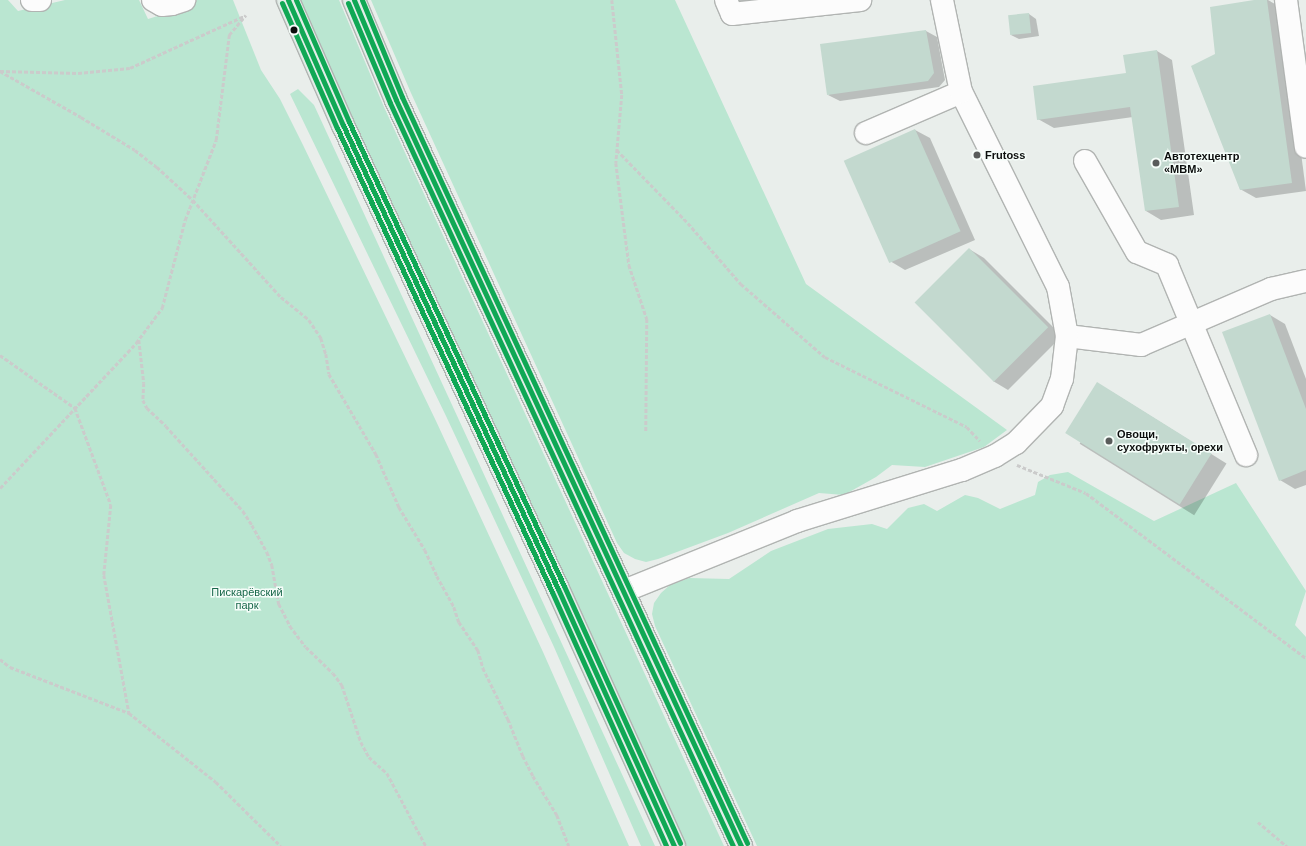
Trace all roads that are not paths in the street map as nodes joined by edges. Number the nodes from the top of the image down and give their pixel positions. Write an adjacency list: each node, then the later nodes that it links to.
1 (32, 0): 2 (street)
2 (40, 0)
3 (153, 0): 4 (street)
4 (184, 0)
5 (288, 0): 21 (main road)
6 (354, 0): 20 (main road)
7 (726, 0): 11 (street)
8 (860, 0): 11 (street)
9 (942, 0): 12 (street)
10 (1286, 0): 14 (street)
11 (805, 3)
12 (961, 92): 13 (street); 18 (street)
13 (866, 133)
14 (1306, 147)
15 (1085, 161): 17 (street)
16 (1306, 281): 17 (street)
17 (1191, 323): 18 (street); 19 (street)
18 (1067, 336): 20 (street)
19 (1246, 455)
20 (624, 591): 22 (main road)
21 (674, 846)
22 (740, 846)

